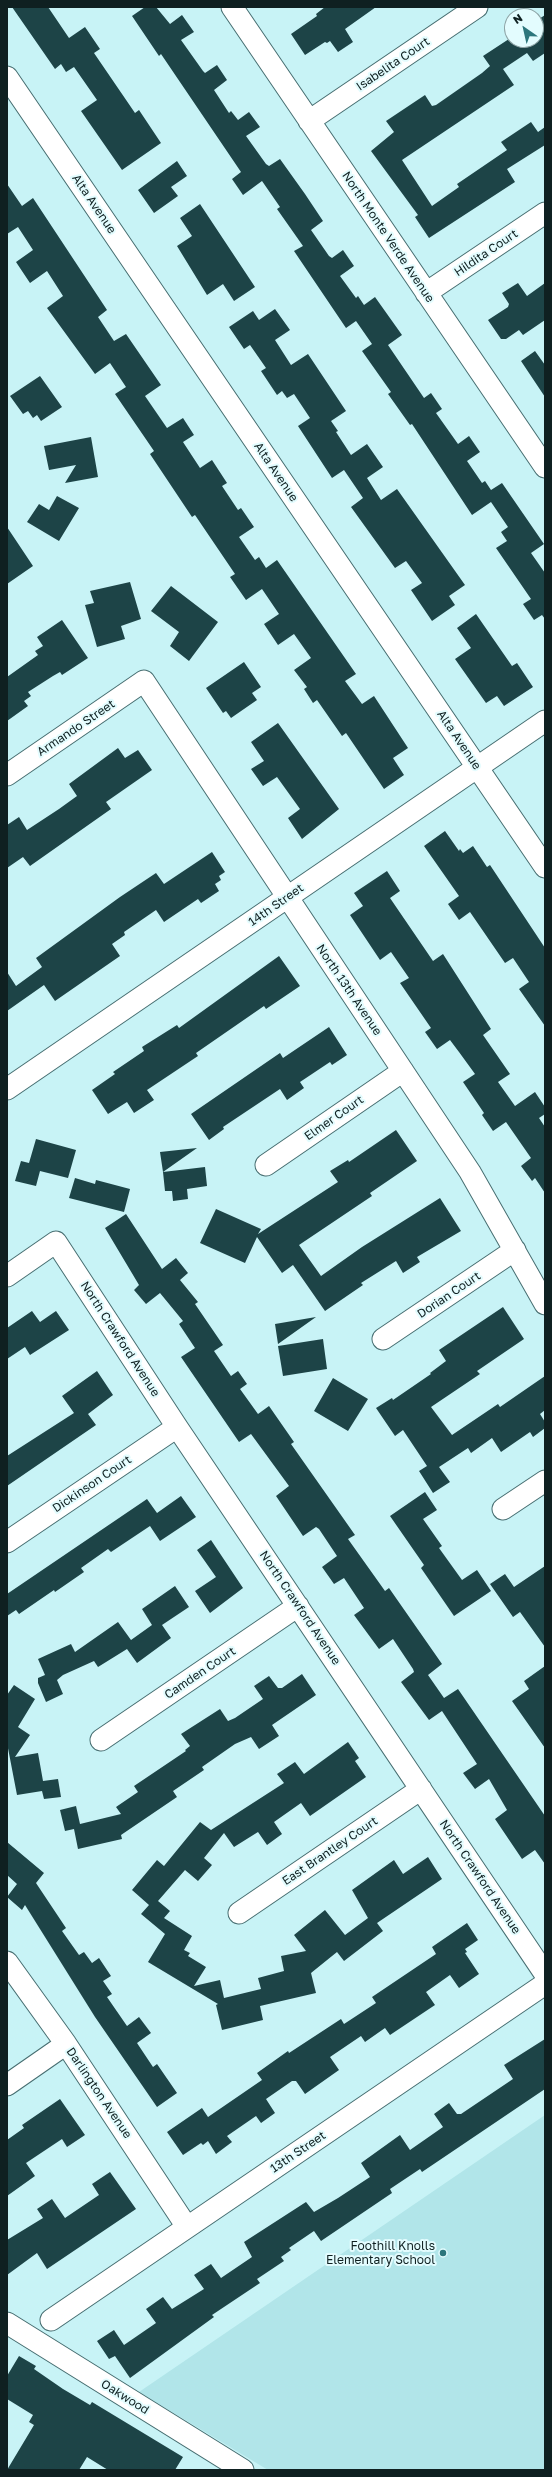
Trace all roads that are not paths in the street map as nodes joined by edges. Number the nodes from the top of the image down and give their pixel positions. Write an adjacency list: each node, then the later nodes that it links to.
1 (232, 7): 4 (street, North Monte Verde Avenue)
2 (477, 7): 4 (street, Isabelita Court)
3 (7, 78): 10 (street, Alta Avenue)
4 (309, 121): 6 (street, North Monte Verde Avenue)
5 (545, 213): 6 (street, Hildita Court)
6 (426, 293): 7 (street, North Monte Verde Avenue)
7 (545, 465)
8 (144, 681): 11 (street, Armando Street); 13 (street, North 13th Avenue)
9 (545, 721): 10 (street, 14th Street)
10 (478, 767): 12 (street, Alta Avenue); 13 (street, 14th Street)
11 (7, 775)
12 (545, 867)
13 (287, 897): 14 (street, North 13th Avenue); 15 (street, 14th Street)
14 (403, 1071): 16 (street, Elmer Court); 17 (street, North 13th Avenue)
15 (7, 1088)
16 (266, 1165)
17 (515, 1250): 19 (street, North 13th Avenue); 20 (street, Dorian Court)
18 (7, 1276): 21 (street, North Crawford Avenue)
19 (545, 1304)
20 (383, 1339)
21 (177, 1427): 24 (street, Dickinson Court); 25 (street, North Crawford Avenue)
22 (545, 1481): 23 (street)
23 (503, 1509)
24 (7, 1542)
25 (298, 1606): 26 (street, Camden Court); 27 (street, North Crawford Avenue)
26 (101, 1740)
27 (421, 1788): 28 (street, East Brantley Court); 30 (street, North Crawford Avenue)
28 (239, 1913)
29 (7, 1962): 32 (street, Darlington Avenue)
30 (545, 1974)
31 (545, 1984): 34 (street, 13th Street)
32 (66, 2044): 33 (street); 34 (street, Darlington Avenue)
33 (7, 2086)
34 (187, 2227): 35 (street, 13th Street)
35 (51, 2320)
36 (7, 2323): 37 (street, Oakwood)
37 (243, 2470)

